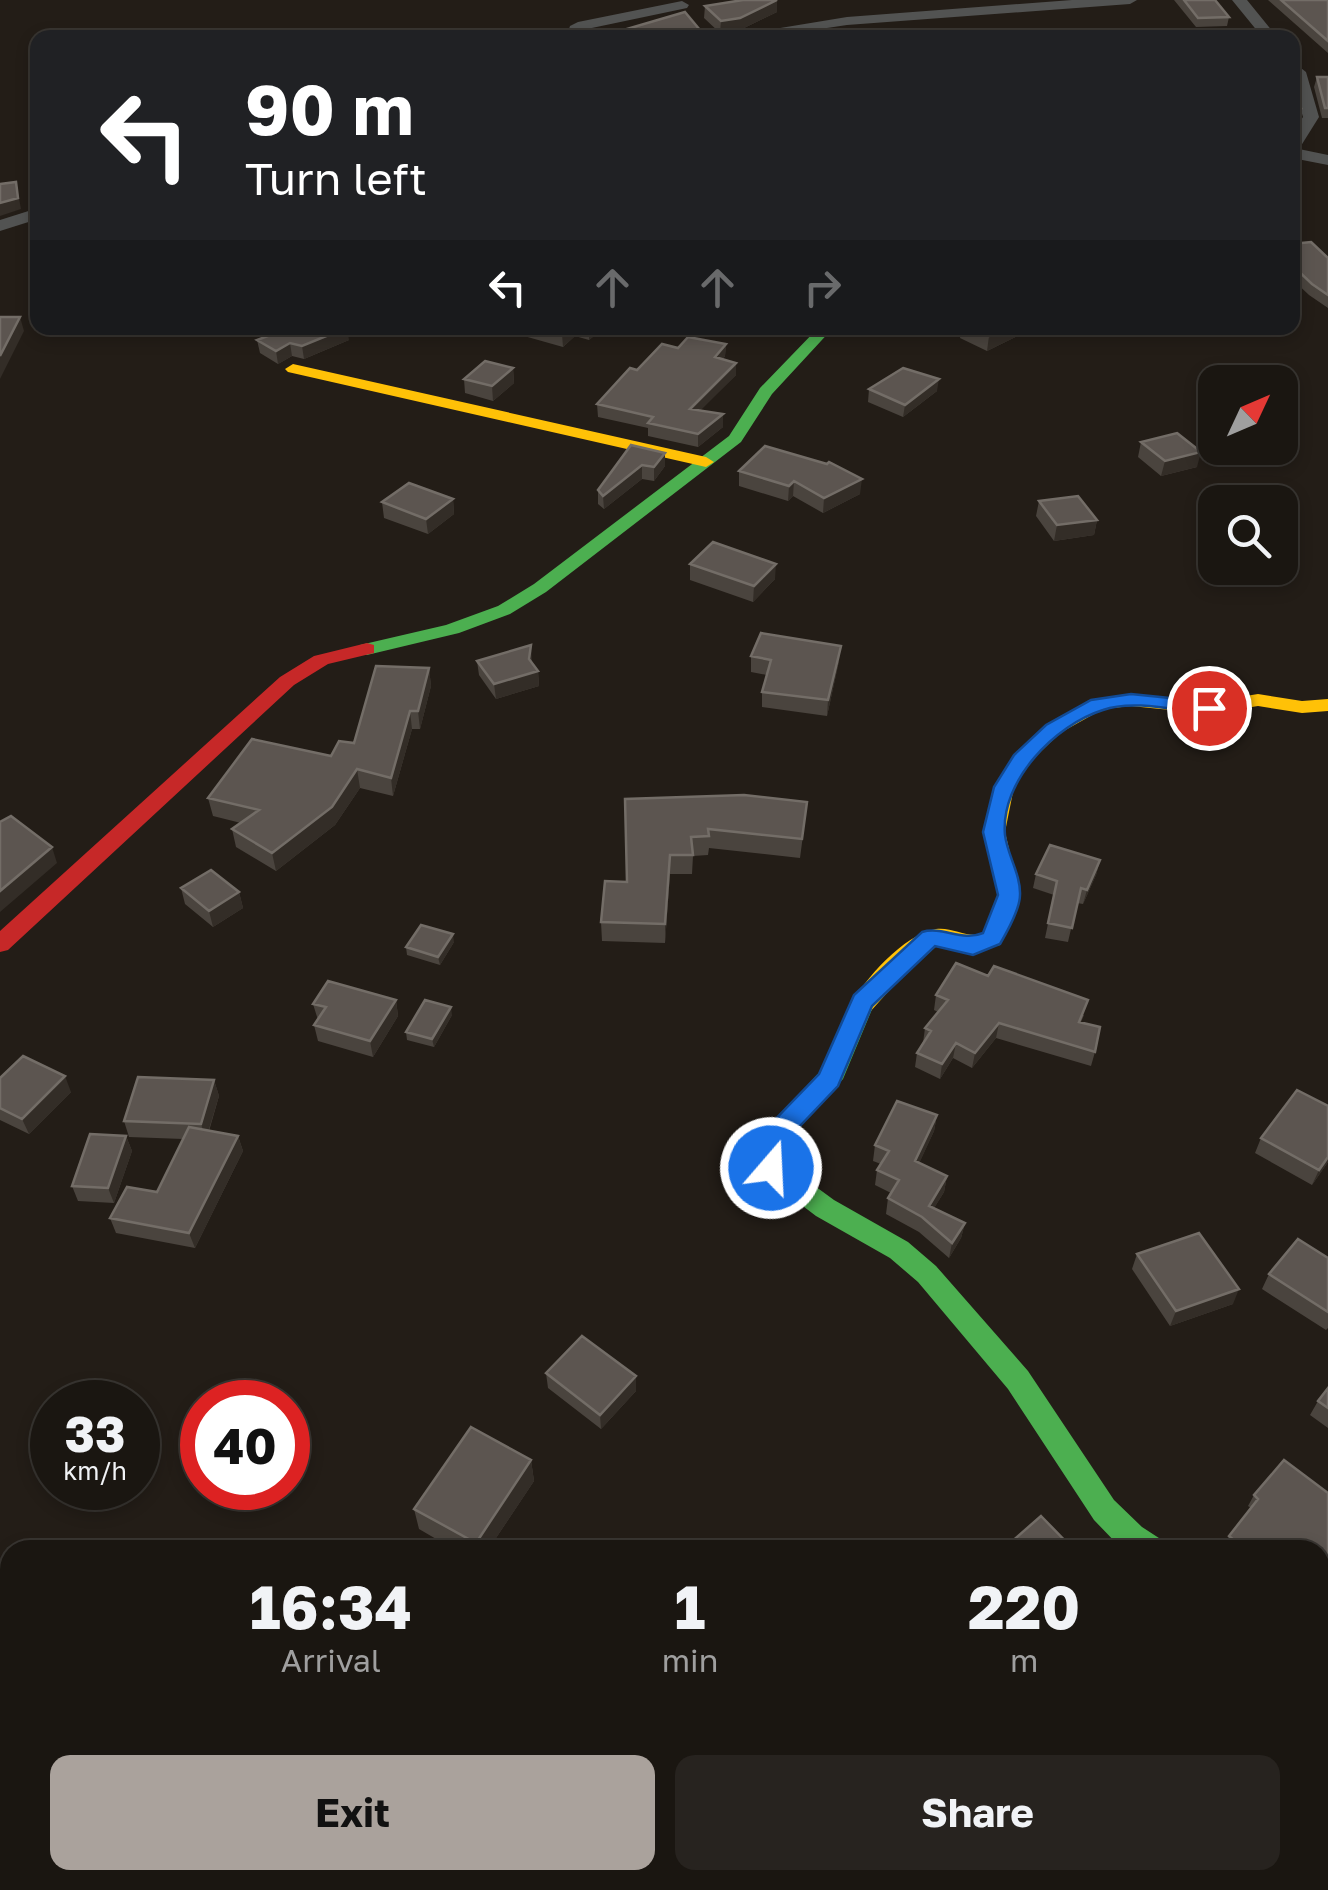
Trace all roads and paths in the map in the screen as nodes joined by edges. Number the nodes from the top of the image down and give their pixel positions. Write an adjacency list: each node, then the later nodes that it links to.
1 (1130, 0): 5 (street)
2 (1239, 0): 6 (street)
3 (684, 6): 4 (street)
4 (574, 30)
5 (786, 30)
6 (1264, 30)
7 (1300, 78): 8 (street)
8 (1300, 137)
9 (1300, 152): 10 (street)
10 (1328, 160)
11 (30, 216): 12 (street)
12 (0, 226)
13 (819, 335): 15 (street)
14 (293, 369): 15 (street)
15 (706, 462): 17 (street)
16 (1328, 705): 18 (street)
17 (0, 944)
18 (1129, 1540)

